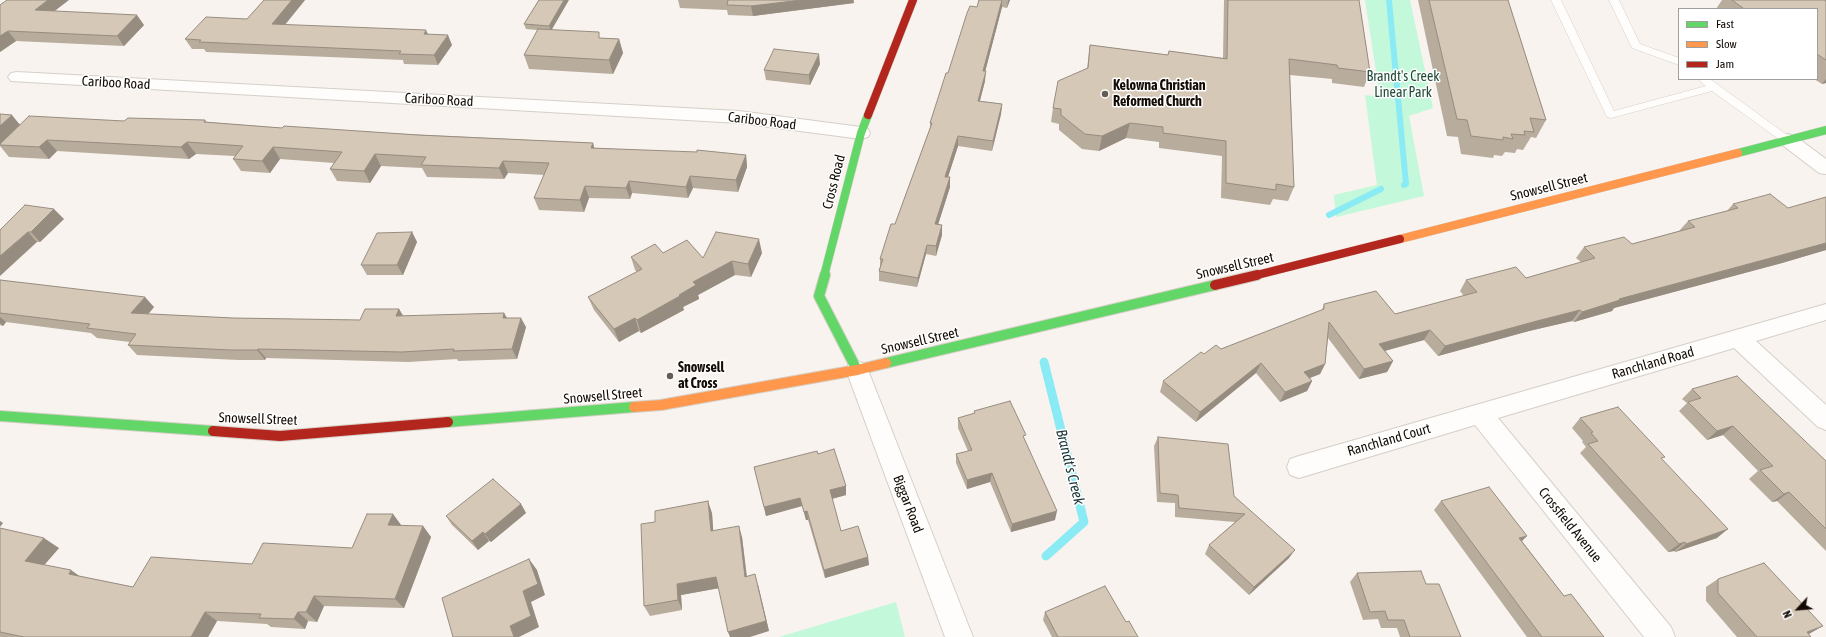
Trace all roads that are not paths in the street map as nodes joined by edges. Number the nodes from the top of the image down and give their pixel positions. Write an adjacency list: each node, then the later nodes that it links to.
1 (913, 0): 9 (street, Cross Road)
2 (1556, 0): 7 (lane)
3 (1614, 0): 4 (lane)
4 (1678, 62)
5 (17, 77): 9 (street, Cariboo Road)
6 (1704, 80): 7 (lane)
7 (1714, 87): 10 (lane)
8 (1826, 130): 10 (street, Snowsell Street)
9 (861, 134): 14 (street, Cross Road)
10 (1788, 140): 11 (street); 14 (street, Snowsell Street)
11 (1826, 168)
12 (1826, 312): 13 (street, Ranchland Road)
13 (1738, 338): 15 (street, Ranchland Road); 17 (street)
14 (857, 370): 16 (street, Snowsell Street); 19 (street, Biggar Road)
15 (1480, 414): 18 (street, Ranchland Court); 20 (street, Crossfield Avenue)
16 (0, 416)
17 (1826, 420)
18 (1299, 467)
19 (959, 637)
20 (1661, 637)

